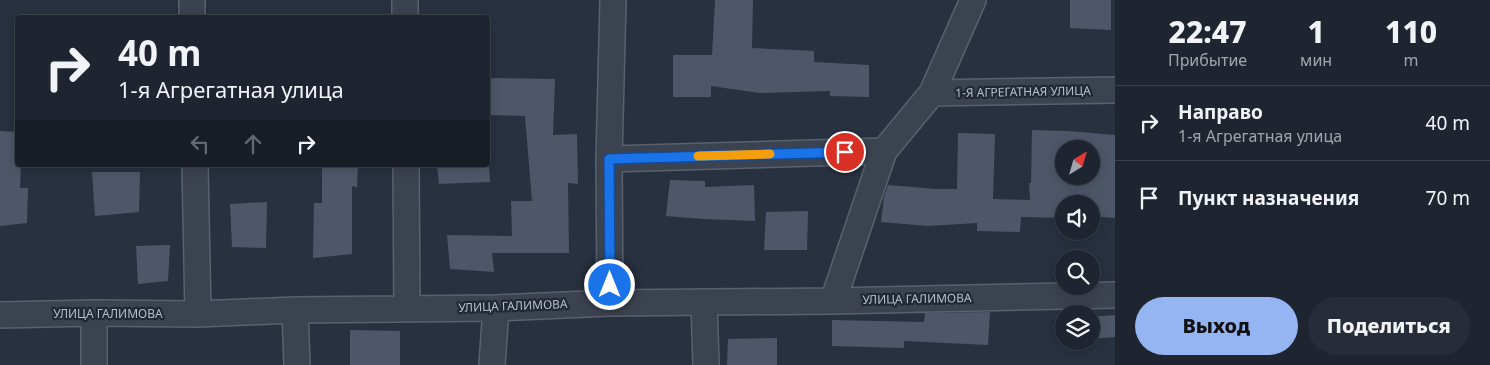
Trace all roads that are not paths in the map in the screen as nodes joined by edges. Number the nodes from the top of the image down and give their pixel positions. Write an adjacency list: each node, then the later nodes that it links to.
1 (192, 0): 5 (street)
2 (405, 0): 6 (street)
3 (613, 0): 10 (street)
4 (973, 0): 8 (street)
5 (192, 15)
6 (405, 15)
7 (1115, 90): 8 (street, 1-Я АГРЕГАТНАЯ УЛИЦА)
8 (932, 93): 9 (street)
9 (884, 151): 10 (street); 14 (street)
10 (609, 159): 16 (street)
11 (195, 167): 21 (street)
12 (406, 167): 19 (street)
13 (1115, 296): 14 (street, УЛИЦА ГАЛИМОВА)
14 (833, 301): 15 (street, УЛИЦА ГАЛИМОВА)
15 (704, 302): 16 (street, УЛИЦА ГАЛИМОВА); 26 (street)
16 (610, 303): 17 (street, УЛИЦА ГАЛИМОВА)
17 (496, 308): 19 (street, УЛИЦА ГАЛИМОВА); 25 (street)
18 (295, 310): 19 (street, УЛИЦА ГАЛИМОВА); 21 (street, УЛИЦА ГАЛИМОВА); 24 (street)
19 (407, 310)
20 (94, 313): 21 (street, УЛИЦА ГАЛИМОВА); 22 (street, УЛИЦА ГАЛИМОВА); 23 (street)
21 (198, 314)
22 (0, 315)
23 (94, 365)
24 (297, 365)
25 (492, 365)
26 (706, 365)

